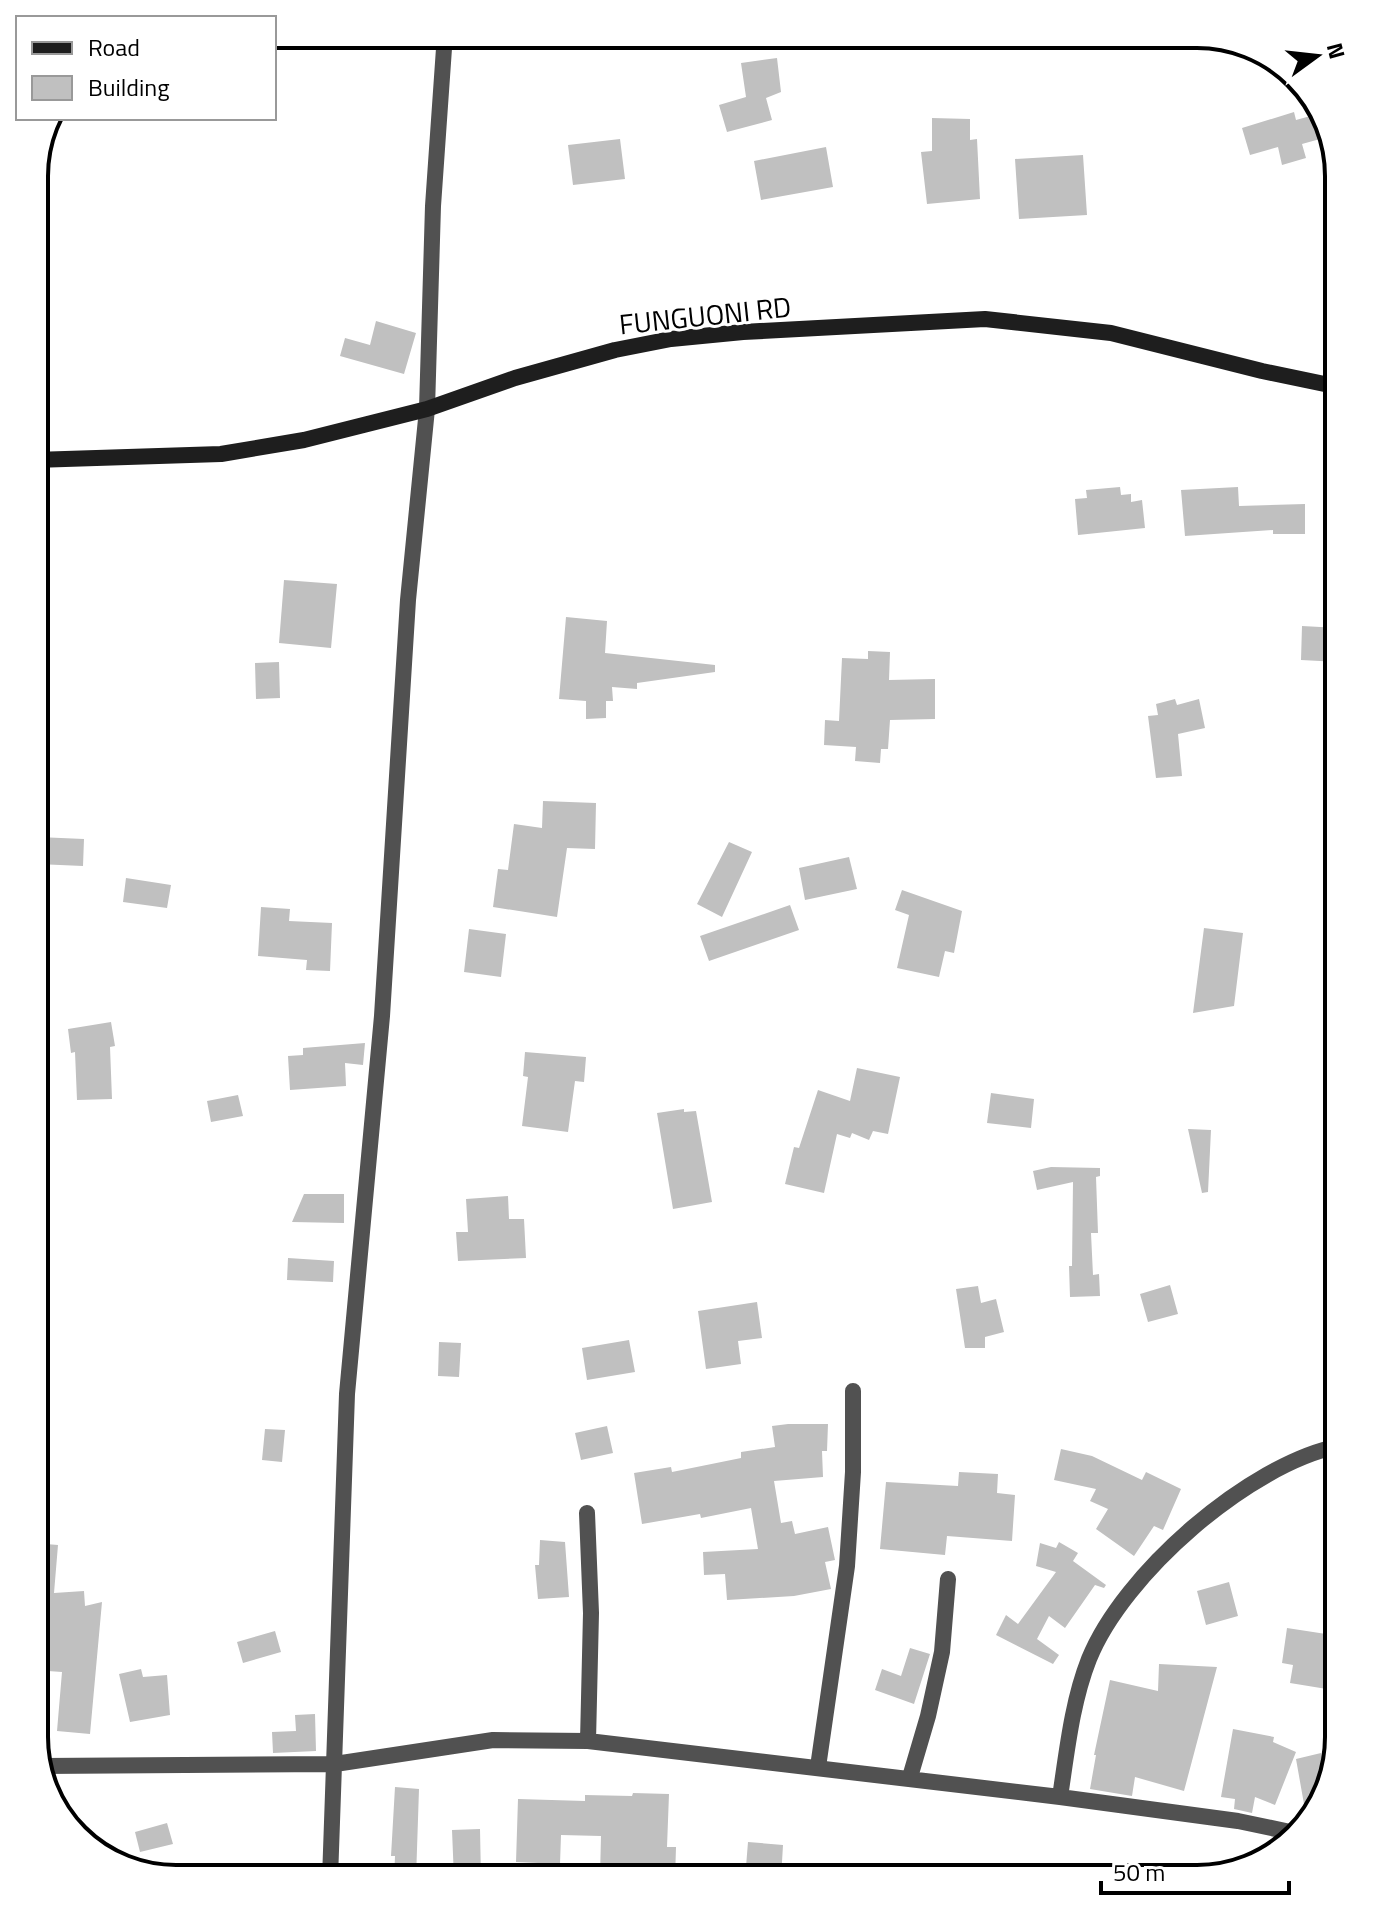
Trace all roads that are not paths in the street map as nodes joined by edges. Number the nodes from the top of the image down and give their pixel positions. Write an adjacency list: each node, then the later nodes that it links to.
1 (444, 48): 3 (street)
2 (1325, 384): 3 (street, FUNGUONI RD)
3 (427, 409): 4 (street, FUNGUONI RD); 10 (street)
4 (48, 460)
5 (853, 1391): 12 (street)
6 (1325, 1449): 14 (street)
7 (587, 1513): 9 (street)
8 (948, 1579): 13 (street)
9 (588, 1741): 10 (street); 12 (street)
10 (335, 1764): 11 (street); 16 (street)
11 (51, 1766)
12 (818, 1767): 13 (street)
13 (910, 1777): 14 (street)
14 (1060, 1797): 15 (street)
15 (1285, 1831)
16 (331, 1865)

